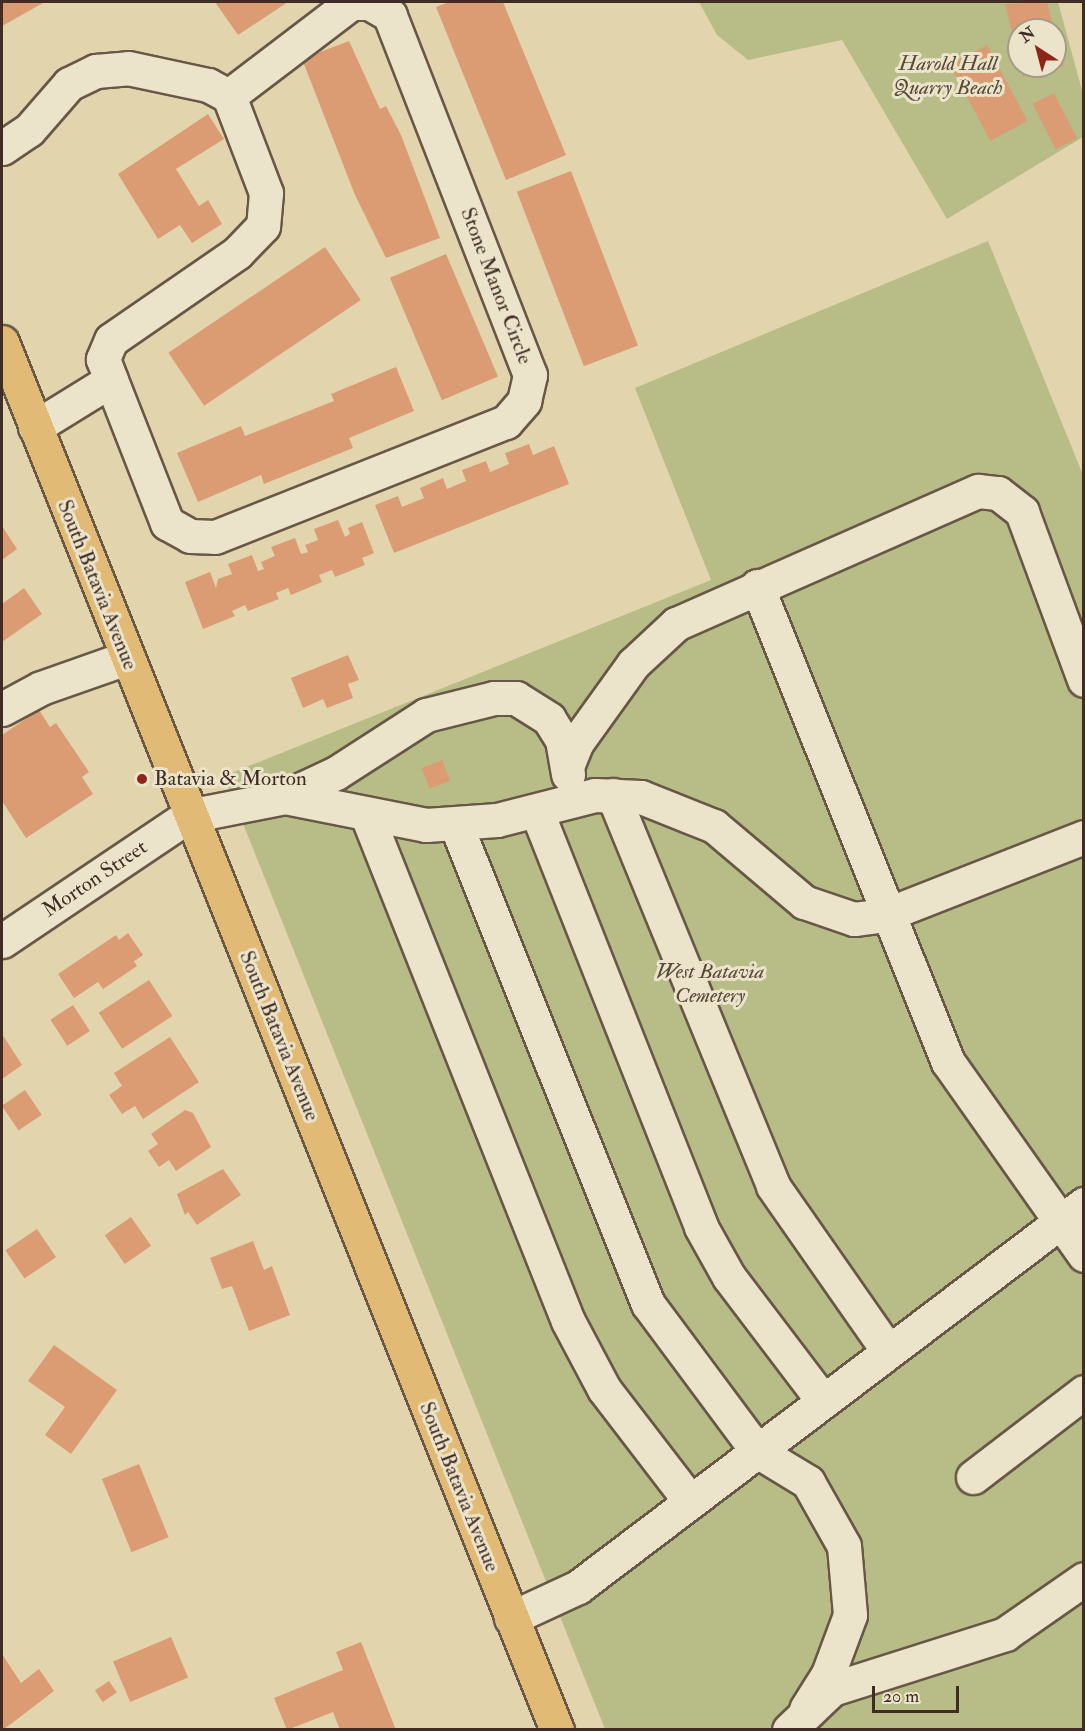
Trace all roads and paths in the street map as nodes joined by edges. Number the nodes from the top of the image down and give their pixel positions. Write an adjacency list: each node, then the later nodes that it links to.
1 (352, 2): 2 (street, Stone Manor Circle); 6 (street, Stone Manor Circle)
2 (229, 96): 3 (street); 6 (street, Stone Manor Circle)
3 (2, 148)
4 (2, 342): 5 (main road, South Batavia Avenue)
5 (8, 376): 7 (main road, South Batavia Avenue)
6 (111, 380): 7 (street)
7 (35, 427): 9 (main road, South Batavia Avenue)
8 (757, 586): 10 (street); 12 (street); 21 (street)
9 (126, 658): 11 (street); 17 (main road, South Batavia Avenue)
10 (1083, 680)
11 (2, 709)
12 (568, 764): 14 (street); 15 (street)
13 (614, 795): 15 (street); 21 (street); 25 (street)
14 (285, 797): 17 (street); 18 (street)
15 (568, 799): 16 (street)
16 (537, 812): 19 (street); 27 (street)
17 (188, 816): 22 (street, Morton Street); 33 (main road, South Batavia Avenue)
18 (368, 818): 19 (street); 30 (street)
19 (456, 825): 28 (street)
20 (1083, 837): 21 (street)
21 (885, 915): 23 (street)
22 (2, 941)
23 (1072, 1212): 24 (street); 25 (street)
24 (1083, 1255)
25 (888, 1351): 27 (street)
26 (1083, 1392): 29 (street)
27 (823, 1401): 28 (street)
28 (757, 1451): 30 (street); 32 (street)
29 (973, 1477)
30 (690, 1501): 33 (street)
31 (1083, 1579): 34 (street)
32 (850, 1615): 34 (street); 35 (street)
33 (511, 1618): 36 (main road, South Batavia Avenue)
34 (896, 1668): 35 (street)
35 (797, 1719)
36 (557, 1730)

